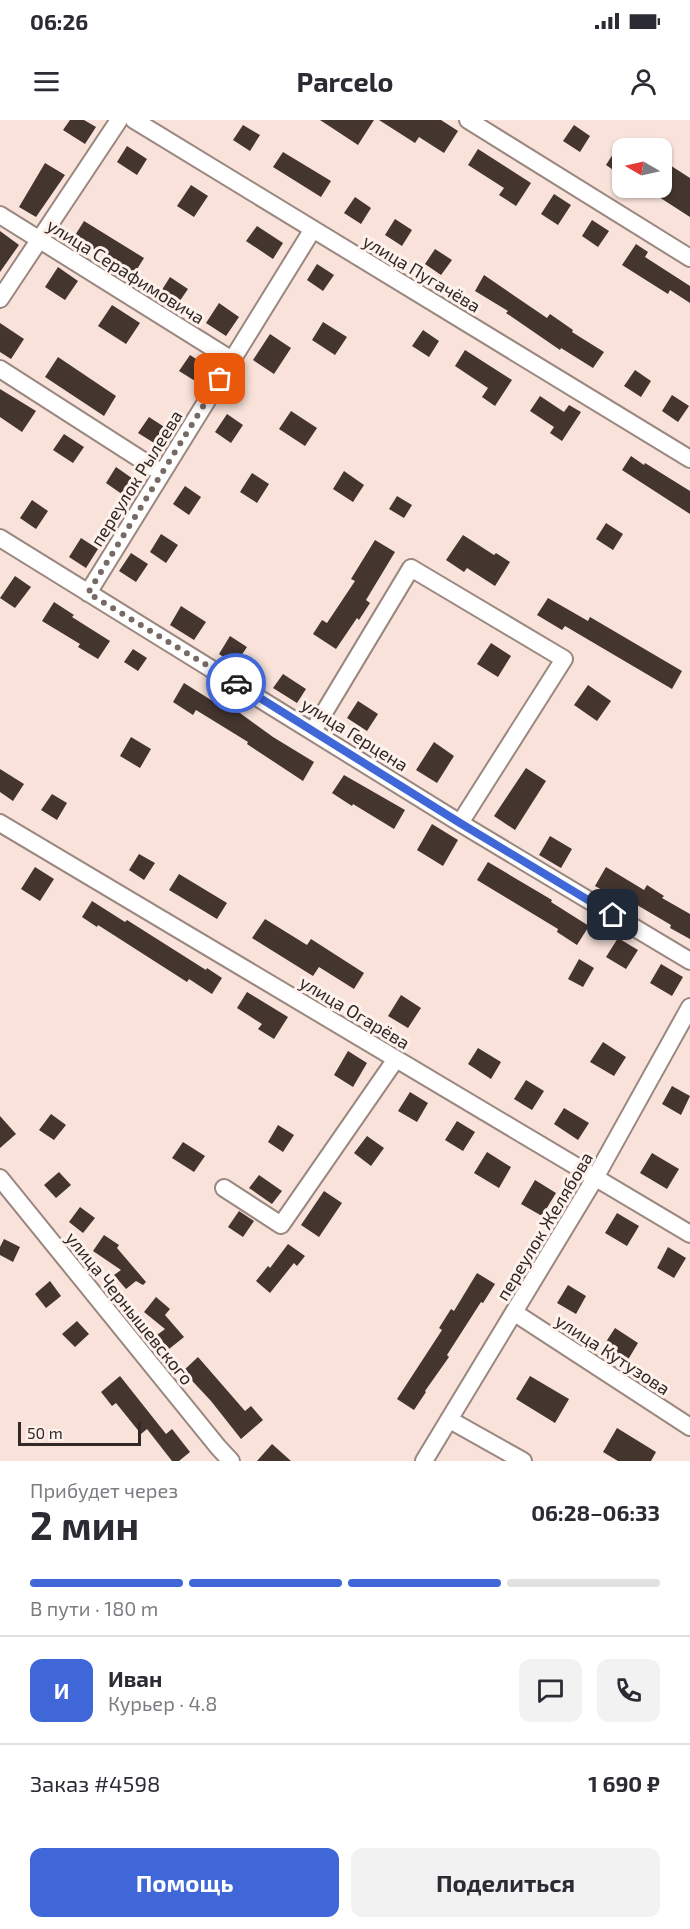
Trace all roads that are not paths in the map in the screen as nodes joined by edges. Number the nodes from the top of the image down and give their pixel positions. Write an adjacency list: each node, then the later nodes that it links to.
1 (119, 120): 6 (street)
2 (134, 120): 5 (street, улица Пугачёва)
3 (468, 120): 7 (street)
4 (0, 215): 6 (street, улица Серафимовича)
5 (313, 229): 9 (street, переулок Рылеева); 11 (street, улица Пугачёва)
6 (39, 240): 8 (street); 9 (street, улица Серафимовича)
7 (690, 258)
8 (0, 300)
9 (232, 360): 12 (street, переулок Рылеева)
10 (0, 369): 12 (street)
11 (690, 459)
12 (162, 473): 14 (street, переулок Рылеева)
13 (0, 538): 14 (street, улица Герцена)
14 (88, 593): 15 (street, улица Герцена)
15 (313, 731): 17 (street, улица Герцена); 17 (street)
16 (0, 823): 20 (street, улица Огарёва)
17 (460, 823): 18 (street, улица Герцена)
18 (690, 961)
19 (690, 1007): 22 (street, переулок Желябова)
20 (396, 1059): 22 (street, улица Огарёва); 23 (street)
21 (0, 1178): 28 (street, улица Чернышевского)
22 (595, 1178): 24 (street, улица Огарёва); 25 (street, переулок Желябова)
23 (224, 1188)
24 (690, 1234)
25 (515, 1313): 26 (street, переулок Желябова); 27 (street, улица Кутузова)
26 (450, 1420): 29 (street, переулок Желябова); 30 (street)
27 (690, 1427)
28 (231, 1461)
29 (424, 1461)
30 (523, 1461)

